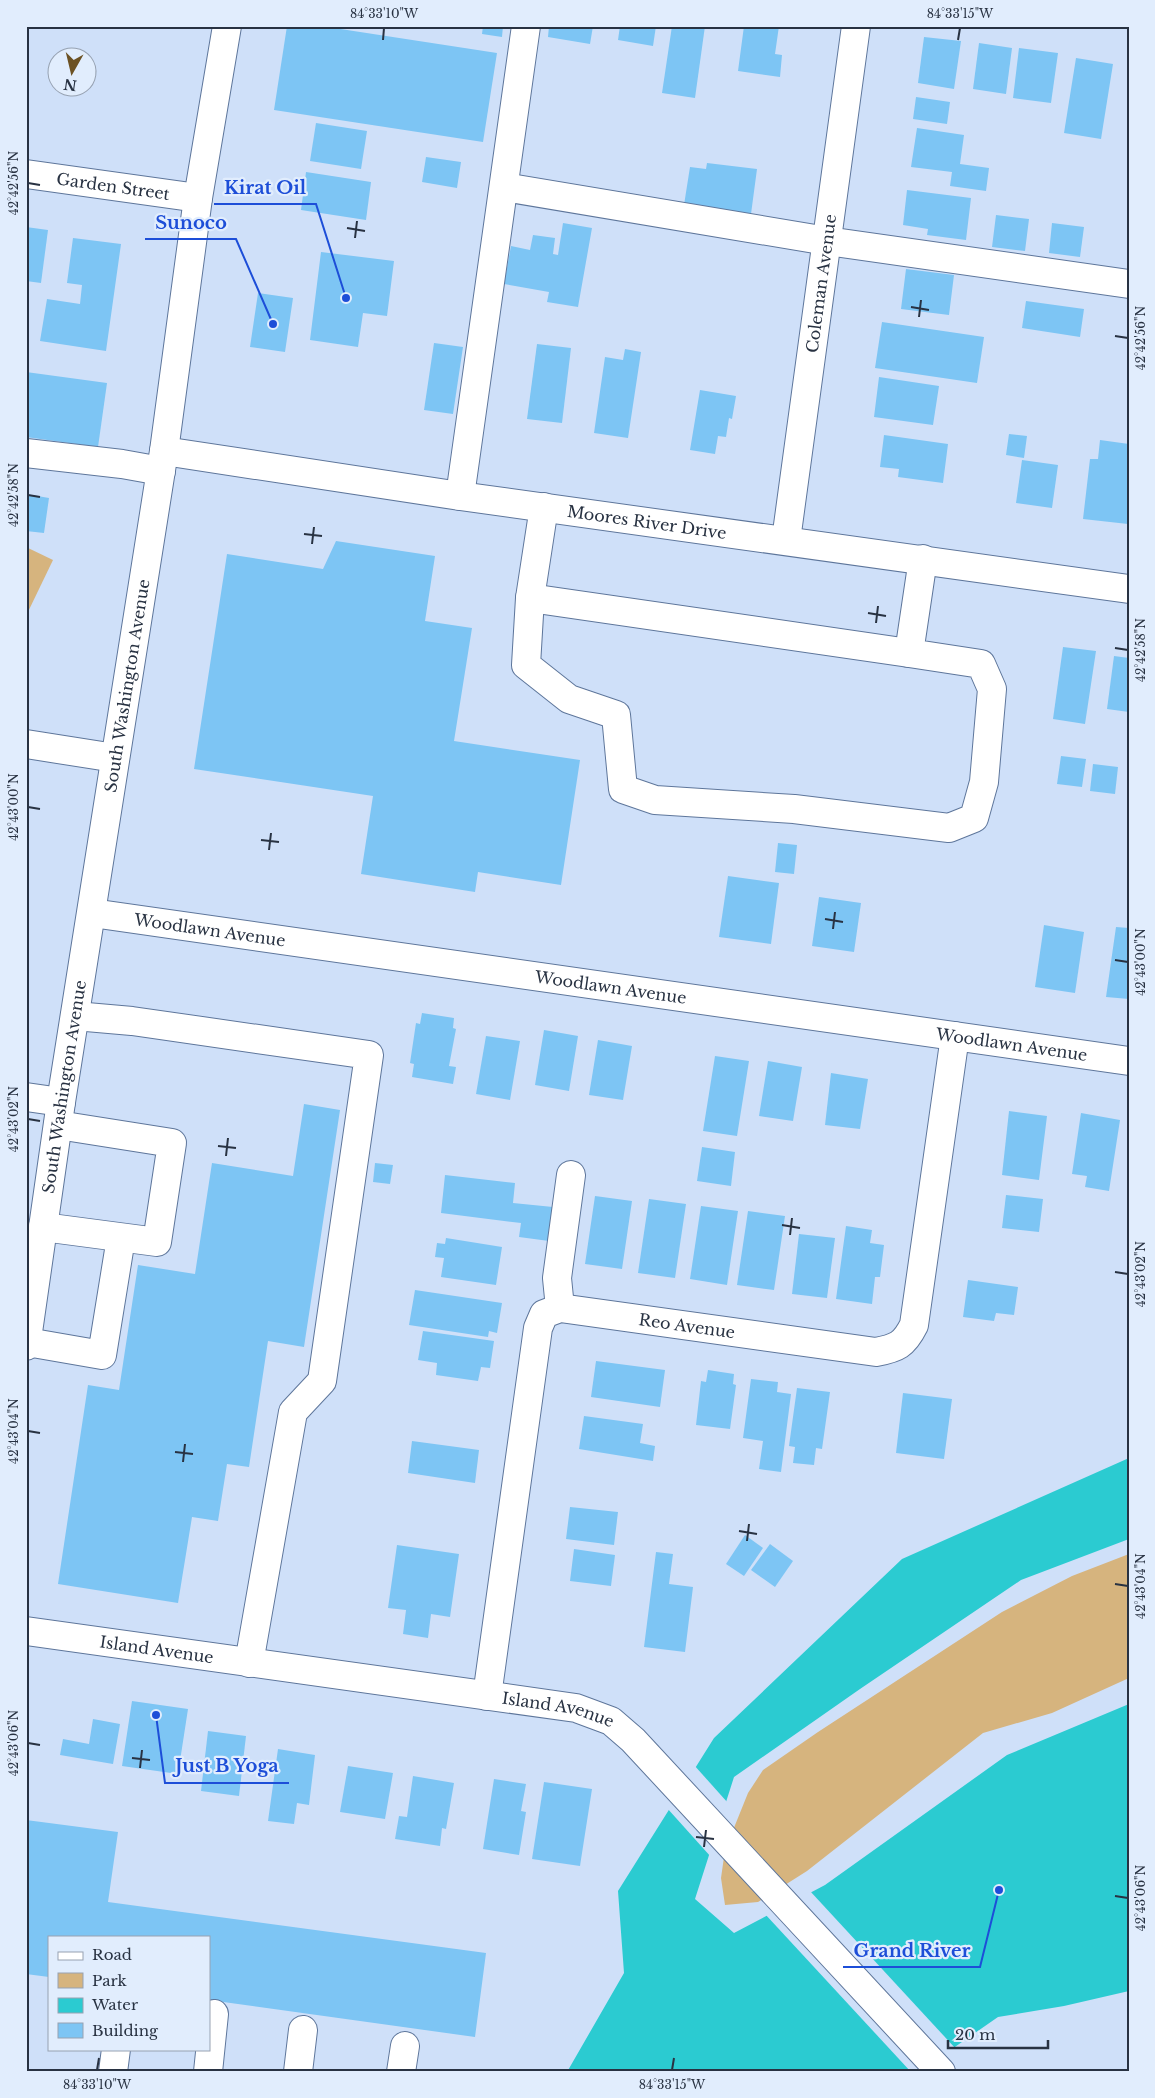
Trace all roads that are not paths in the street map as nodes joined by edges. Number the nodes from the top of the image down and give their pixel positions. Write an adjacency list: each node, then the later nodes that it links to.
1 (227, 26): 6 (street, South Washington Avenue)
2 (526, 26): 5 (street)
3 (856, 26): 7 (street, Coleman Avenue)
4 (26, 174): 6 (street, Garden Street)
5 (504, 188): 7 (street); 11 (street)
6 (198, 198): 10 (street, South Washington Avenue)
7 (828, 241): 8 (street); 13 (street, Coleman Avenue)
8 (1129, 284)
9 (26, 453): 10 (street, Moores River Drive)
10 (162, 461): 11 (street, Moores River Drive); 19 (street, South Washington Avenue)
11 (460, 496): 12 (street, Moores River Drive)
12 (544, 507): 13 (street, Moores River Drive); 16 (street)
13 (786, 540): 14 (street, Moores River Drive)
14 (923, 559): 15 (street, Moores River Drive); 17 (street)
15 (1129, 588)
16 (530, 598): 17 (street); 17 (street)
17 (910, 653)
18 (26, 744): 19 (street)
19 (116, 758): 20 (street, South Washington Avenue)
20 (92, 914): 21 (street, South Washington Avenue); 22 (street, Woodlawn Avenue)
21 (75, 1016): 25 (street, South Washington Avenue); 32 (street)
22 (955, 1036): 23 (street, Woodlawn Avenue); 29 (street, Reo Avenue)
23 (1129, 1061)
24 (26, 1097): 25 (street)
25 (60, 1114): 27 (street, South Washington Avenue); 28 (street)
26 (571, 1174): 29 (street)
27 (43, 1227): 28 (street); 30 (street, South Washington Avenue)
28 (121, 1238): 30 (street)
29 (560, 1308): 33 (street)
30 (26, 1344)
31 (26, 1631): 32 (street, Island Avenue)
32 (249, 1663): 33 (street, Island Avenue)
33 (487, 1696): 40 (street, Island Avenue)
34 (214, 2014): 38 (street)
35 (303, 2030): 39 (street)
36 (116, 2050): 37 (street)
37 (113, 2072)
38 (208, 2072)
39 (298, 2072)
40 (941, 2072)

